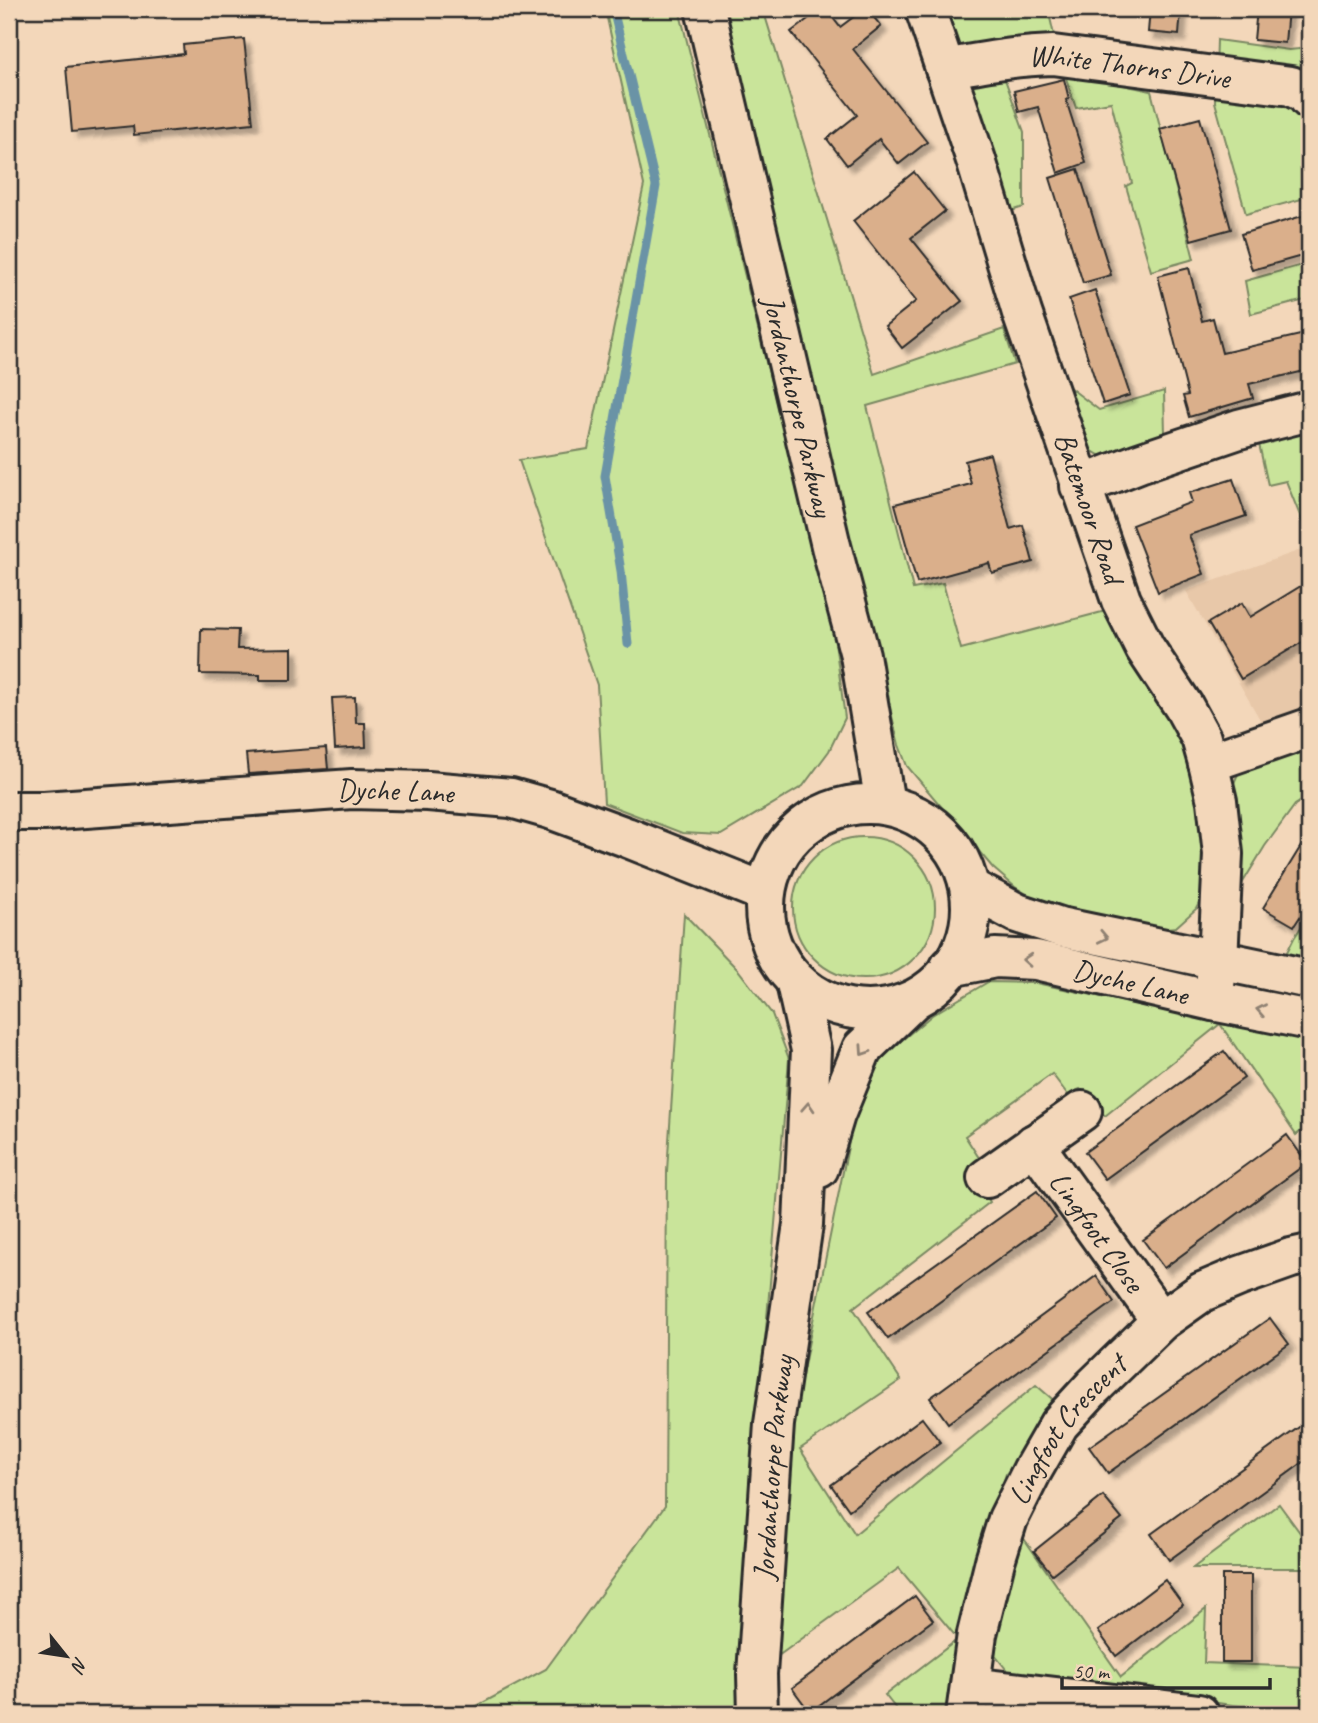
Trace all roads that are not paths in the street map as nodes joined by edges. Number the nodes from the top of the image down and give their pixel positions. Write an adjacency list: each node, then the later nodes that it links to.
1 (705, 9): 9 (street, Jordanthorpe Parkway)
2 (925, 9): 3 (street, Batemoor Road)
3 (945, 69): 4 (street, White Thorns Drive); 6 (street, Batemoor Road)
4 (1309, 99)
5 (1309, 411): 6 (street)
6 (1080, 486): 8 (street, Batemoor Road)
7 (1309, 728): 8 (street)
8 (1209, 763): 13 (street, Batemoor Road)
9 (885, 804): 11 (street); 12 (street)
10 (9, 811): 12 (street, Dyche Lane)
11 (970, 888): 13 (street, Dyche Lane, one-way to 13); 14 (street)
12 (764, 892): 16 (street)
13 (1219, 961): 15 (street, Dyche Lane); 17 (street, Batemoor Road)
14 (950, 967): 17 (street, Dyche Lane, one-way to 14); 18 (street)
15 (1309, 979)
16 (796, 983): 18 (street); 23 (street, Jordanthorpe Parkway, one-way to 16)
17 (1213, 1001): 19 (street, Dyche Lane, one-way to 17)
18 (911, 1002): 23 (street, Jordanthorpe Parkway, one-way to 23)
19 (1309, 1020)
20 (1082, 1111): 21 (street, Lingfoot Close)
21 (1034, 1144): 22 (street, Lingfoot Close); 25 (street, Lingfoot Close)
22 (987, 1178)
23 (803, 1224): 27 (street, Jordanthorpe Parkway)
24 (1309, 1254): 25 (street, Lingfoot Crescent)
25 (1161, 1321): 26 (street, Lingfoot Crescent)
26 (968, 1701): 28 (street)
27 (758, 1714)
28 (1199, 1714)

